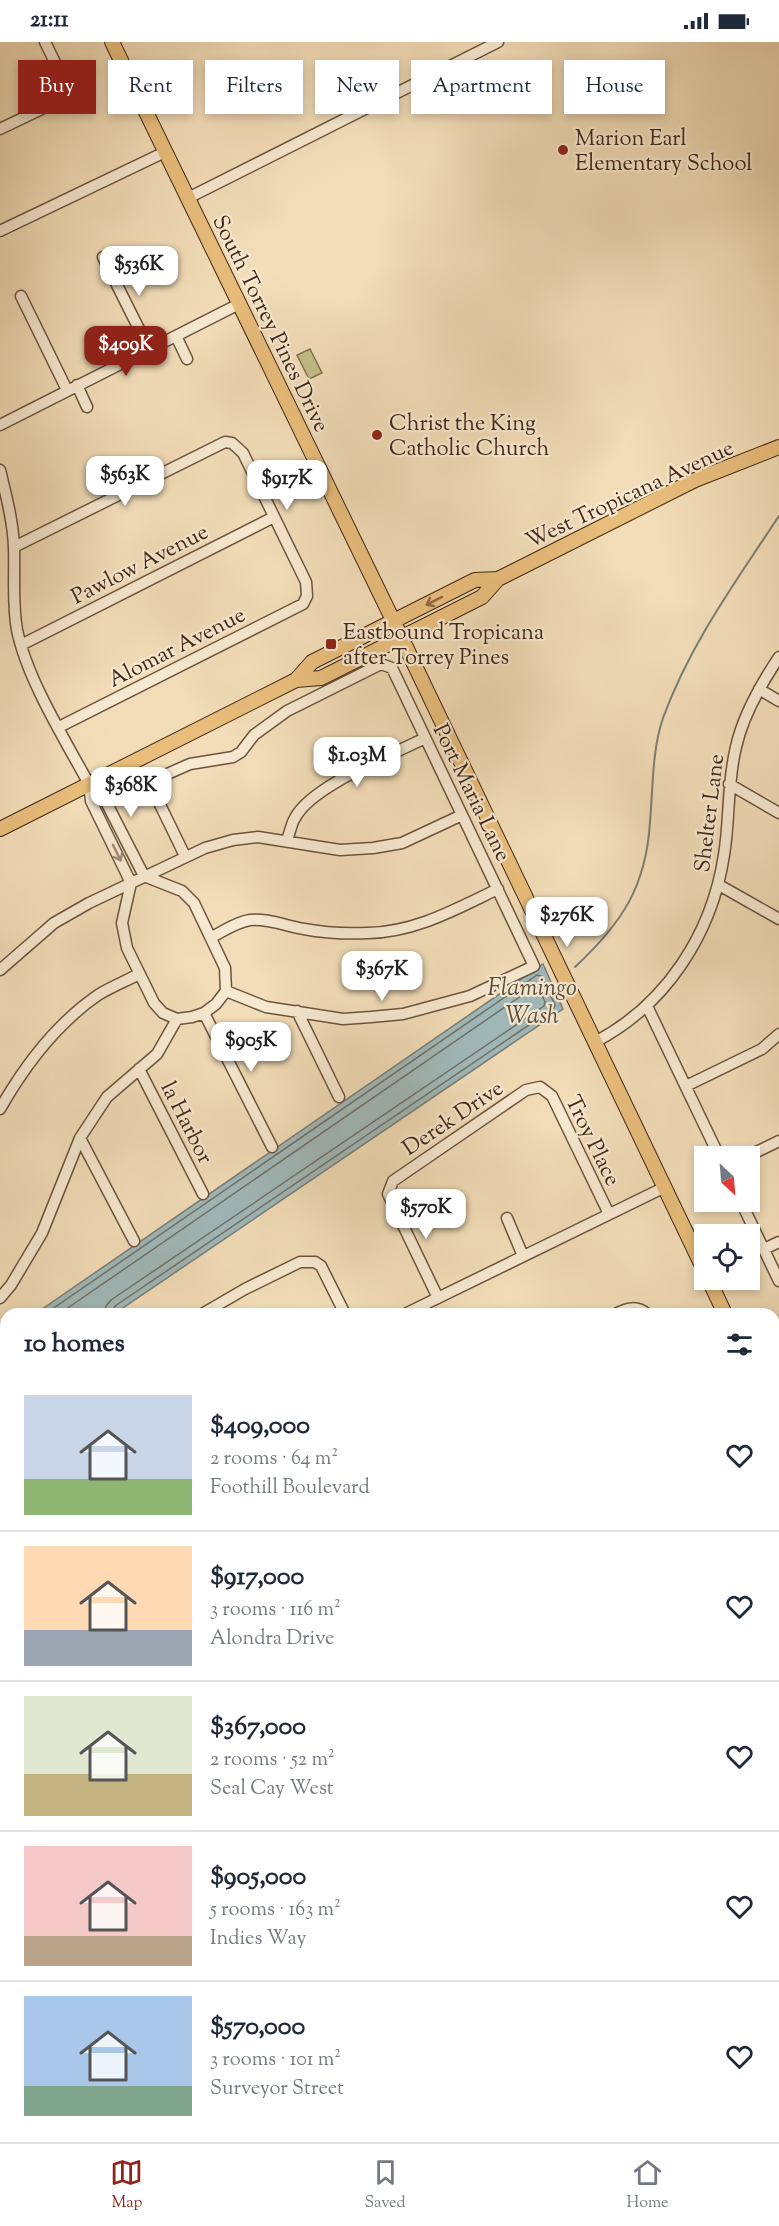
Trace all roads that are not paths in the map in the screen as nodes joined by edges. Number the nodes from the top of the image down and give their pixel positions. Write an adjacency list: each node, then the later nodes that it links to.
1 (45, 42): 4 (street)
2 (112, 42): 5 (main road, South Torrey Pines Drive)
3 (498, 42): 6 (street)
4 (0, 129)
5 (165, 152): 6 (main road, South Torrey Pines Drive); 7 (street)
6 (188, 198): 10 (main road, South Torrey Pines Drive)
7 (0, 231)
8 (103, 256): 12 (street)
9 (21, 296): 14 (street)
10 (239, 303): 11 (street); 22 (main road, South Torrey Pines Drive)
11 (176, 336): 12 (street); 13 (street)
12 (149, 349): 14 (street)
13 (187, 359)
14 (72, 388): 15 (street); 16 (street)
15 (87, 407)
16 (0, 425)
17 (779, 447): 21 (main road, West Tropicana Avenue)
18 (0, 470): 20 (street)
19 (274, 517): 20 (street); 24 (street, Pawlow Avenue); 29 (street, Alomar Avenue)
20 (14, 546): 24 (street)
21 (498, 579): 22 (main road, West Tropicana Avenue, one-way to 22); 23 (main road, West Tropicana Avenue)
22 (393, 621): 23 (main road, South Torrey Pines Drive); 26 (main road, West Tropicana Avenue)
23 (401, 638): 26 (main road, West Tropicana Avenue); 51 (main road, South Torrey Pines Drive)
24 (21, 645): 29 (street)
25 (779, 657): 27 (street, Shelter Lane)
26 (296, 680): 31 (main road, West Tropicana Avenue)
27 (759, 689): 28 (street); 32 (street, Shelter Lane)
28 (779, 701)
29 (59, 727): 31 (street)
30 (425, 738): 34 (street, Port Maria Lane); 36 (street); 37 (street, Port Maria Lane)
31 (89, 784): 35 (main road, West Tropicana Avenue); 38 (street)
32 (729, 784): 33 (street); 39 (street, Shelter Lane)
33 (779, 813)
34 (462, 815): 36 (street); 40 (street, Port Maria Lane)
35 (0, 829)
36 (287, 840): 37 (street)
37 (185, 856): 38 (street)
38 (138, 880): 42 (street); 43 (street); 44 (street)
39 (718, 885): 41 (street); 46 (street, Shelter Lane)
40 (498, 889): 42 (street); 47 (street, Port Maria Lane)
41 (779, 919)
42 (212, 938): 45 (street)
43 (0, 970)
44 (139, 974): 49 (street); 56 (street)
45 (226, 992): 47 (street); 48 (street)
46 (647, 1006): 51 (street, Shelter Lane); 53 (street)
47 (297, 1011): 55 (street)
48 (204, 1013): 49 (street); 60 (street)
49 (177, 1018): 52 (street)
50 (779, 1034): 53 (street)
51 (595, 1042): 62 (main road, South Torrey Pines Drive)
52 (139, 1069): 57 (street); 63 (street, la Harbor)
53 (686, 1086): 59 (street)
54 (540, 1087): 65 (street, Troy Place); 75 (street, Derek Drive)
55 (339, 1097)
56 (0, 1109)
57 (80, 1138): 67 (street); 74 (street)
58 (779, 1141): 61 (street)
59 (715, 1146)
60 (272, 1147)
61 (760, 1150)
62 (665, 1187): 65 (street); 69 (main road, South Torrey Pines Drive)
63 (203, 1194)
64 (746, 1212): 70 (street)
65 (609, 1214): 71 (street)
66 (507, 1218): 71 (street)
67 (134, 1241)
68 (779, 1242): 70 (street)
69 (694, 1249)
70 (764, 1249): 72 (street)
71 (523, 1256): 75 (street)
72 (779, 1281)
73 (714, 1290): 79 (main road)
74 (0, 1298)
75 (438, 1298): 78 (street)
76 (212, 1308): 77 (street)
77 (342, 1308)
78 (417, 1308)
79 (722, 1308)

